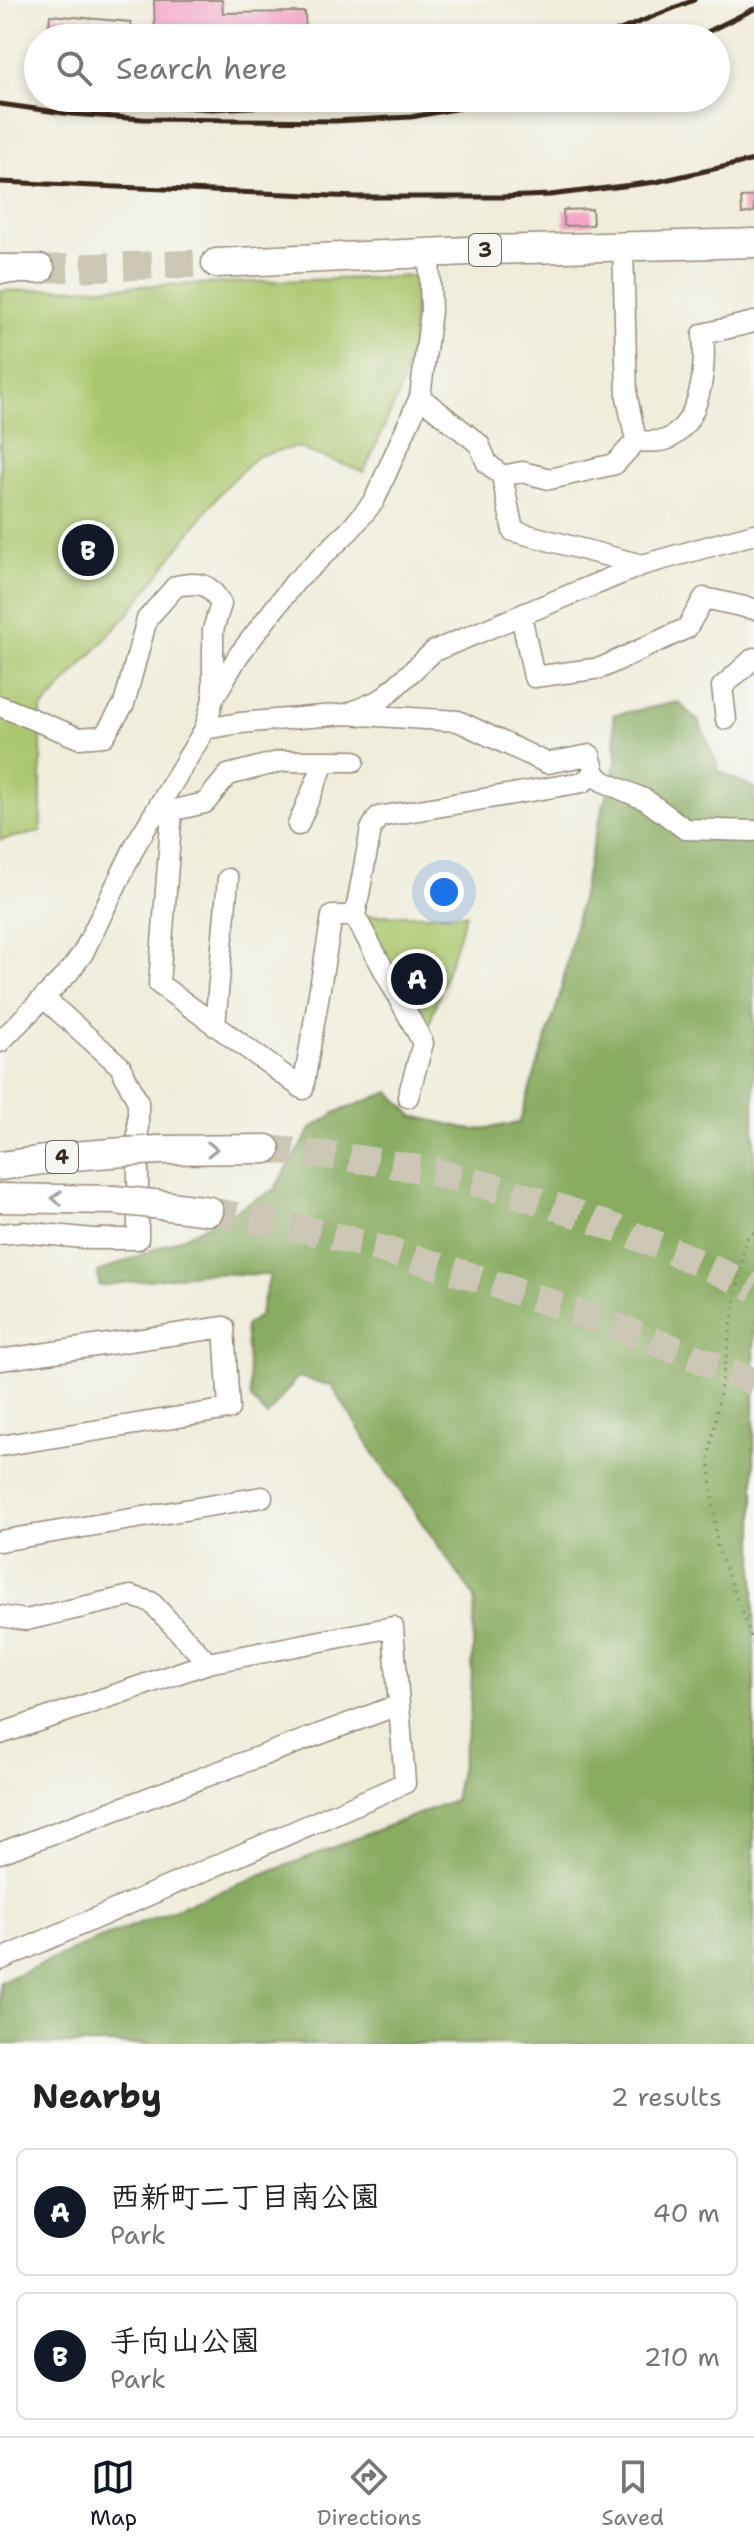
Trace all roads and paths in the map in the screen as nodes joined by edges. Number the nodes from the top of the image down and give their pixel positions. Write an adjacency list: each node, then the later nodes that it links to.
1 (754, 243): 2 (highway, 3)
2 (623, 245): 3 (highway, 3); 9 (street)
3 (429, 252): 4 (highway, 3); 8 (street)
4 (216, 263)
5 (0, 269): 6 (highway)
6 (40, 269)
7 (754, 322): 9 (street)
8 (420, 397): 10 (street); 16 (street)
9 (636, 441): 10 (street)
10 (502, 476): 12 (street)
11 (754, 534): 12 (street)
12 (642, 565): 14 (street)
13 (754, 609): 14 (street)
14 (521, 615): 18 (street)
15 (754, 658): 19 (street)
16 (213, 699): 17 (street); 20 (street)
17 (0, 706)
18 (346, 714): 20 (street); 23 (street)
19 (726, 719)
20 (205, 729): 24 (street)
21 (325, 761): 22 (street); 24 (street); 25 (street)
22 (354, 761)
23 (595, 773): 26 (street); 28 (street)
24 (162, 812): 29 (street); 30 (street)
25 (298, 825)
26 (754, 831)
27 (228, 879): 30 (street)
28 (355, 916): 30 (street); 32 (street)
29 (44, 998): 31 (street); 38 (street)
30 (215, 1026)
31 (4, 1030)
32 (408, 1097)
33 (266, 1149): 34 (highway, 4, one-way to 33, bridge)
34 (0, 1166)
35 (0, 1198): 36 (highway, 4, one-way to 35, bridge)
36 (209, 1211)
37 (754, 1232): 44 (path)
38 (0, 1234)
39 (0, 1360): 40 (street)
40 (0, 1446)
41 (262, 1497): 42 (street)
42 (0, 1541)
43 (0, 1616): 45 (street)
44 (754, 1645)
45 (208, 1663): 46 (street); 47 (street)
46 (398, 1705): 48 (street); 49 (street)
47 (0, 1734)
48 (0, 1853)
49 (0, 1960)

